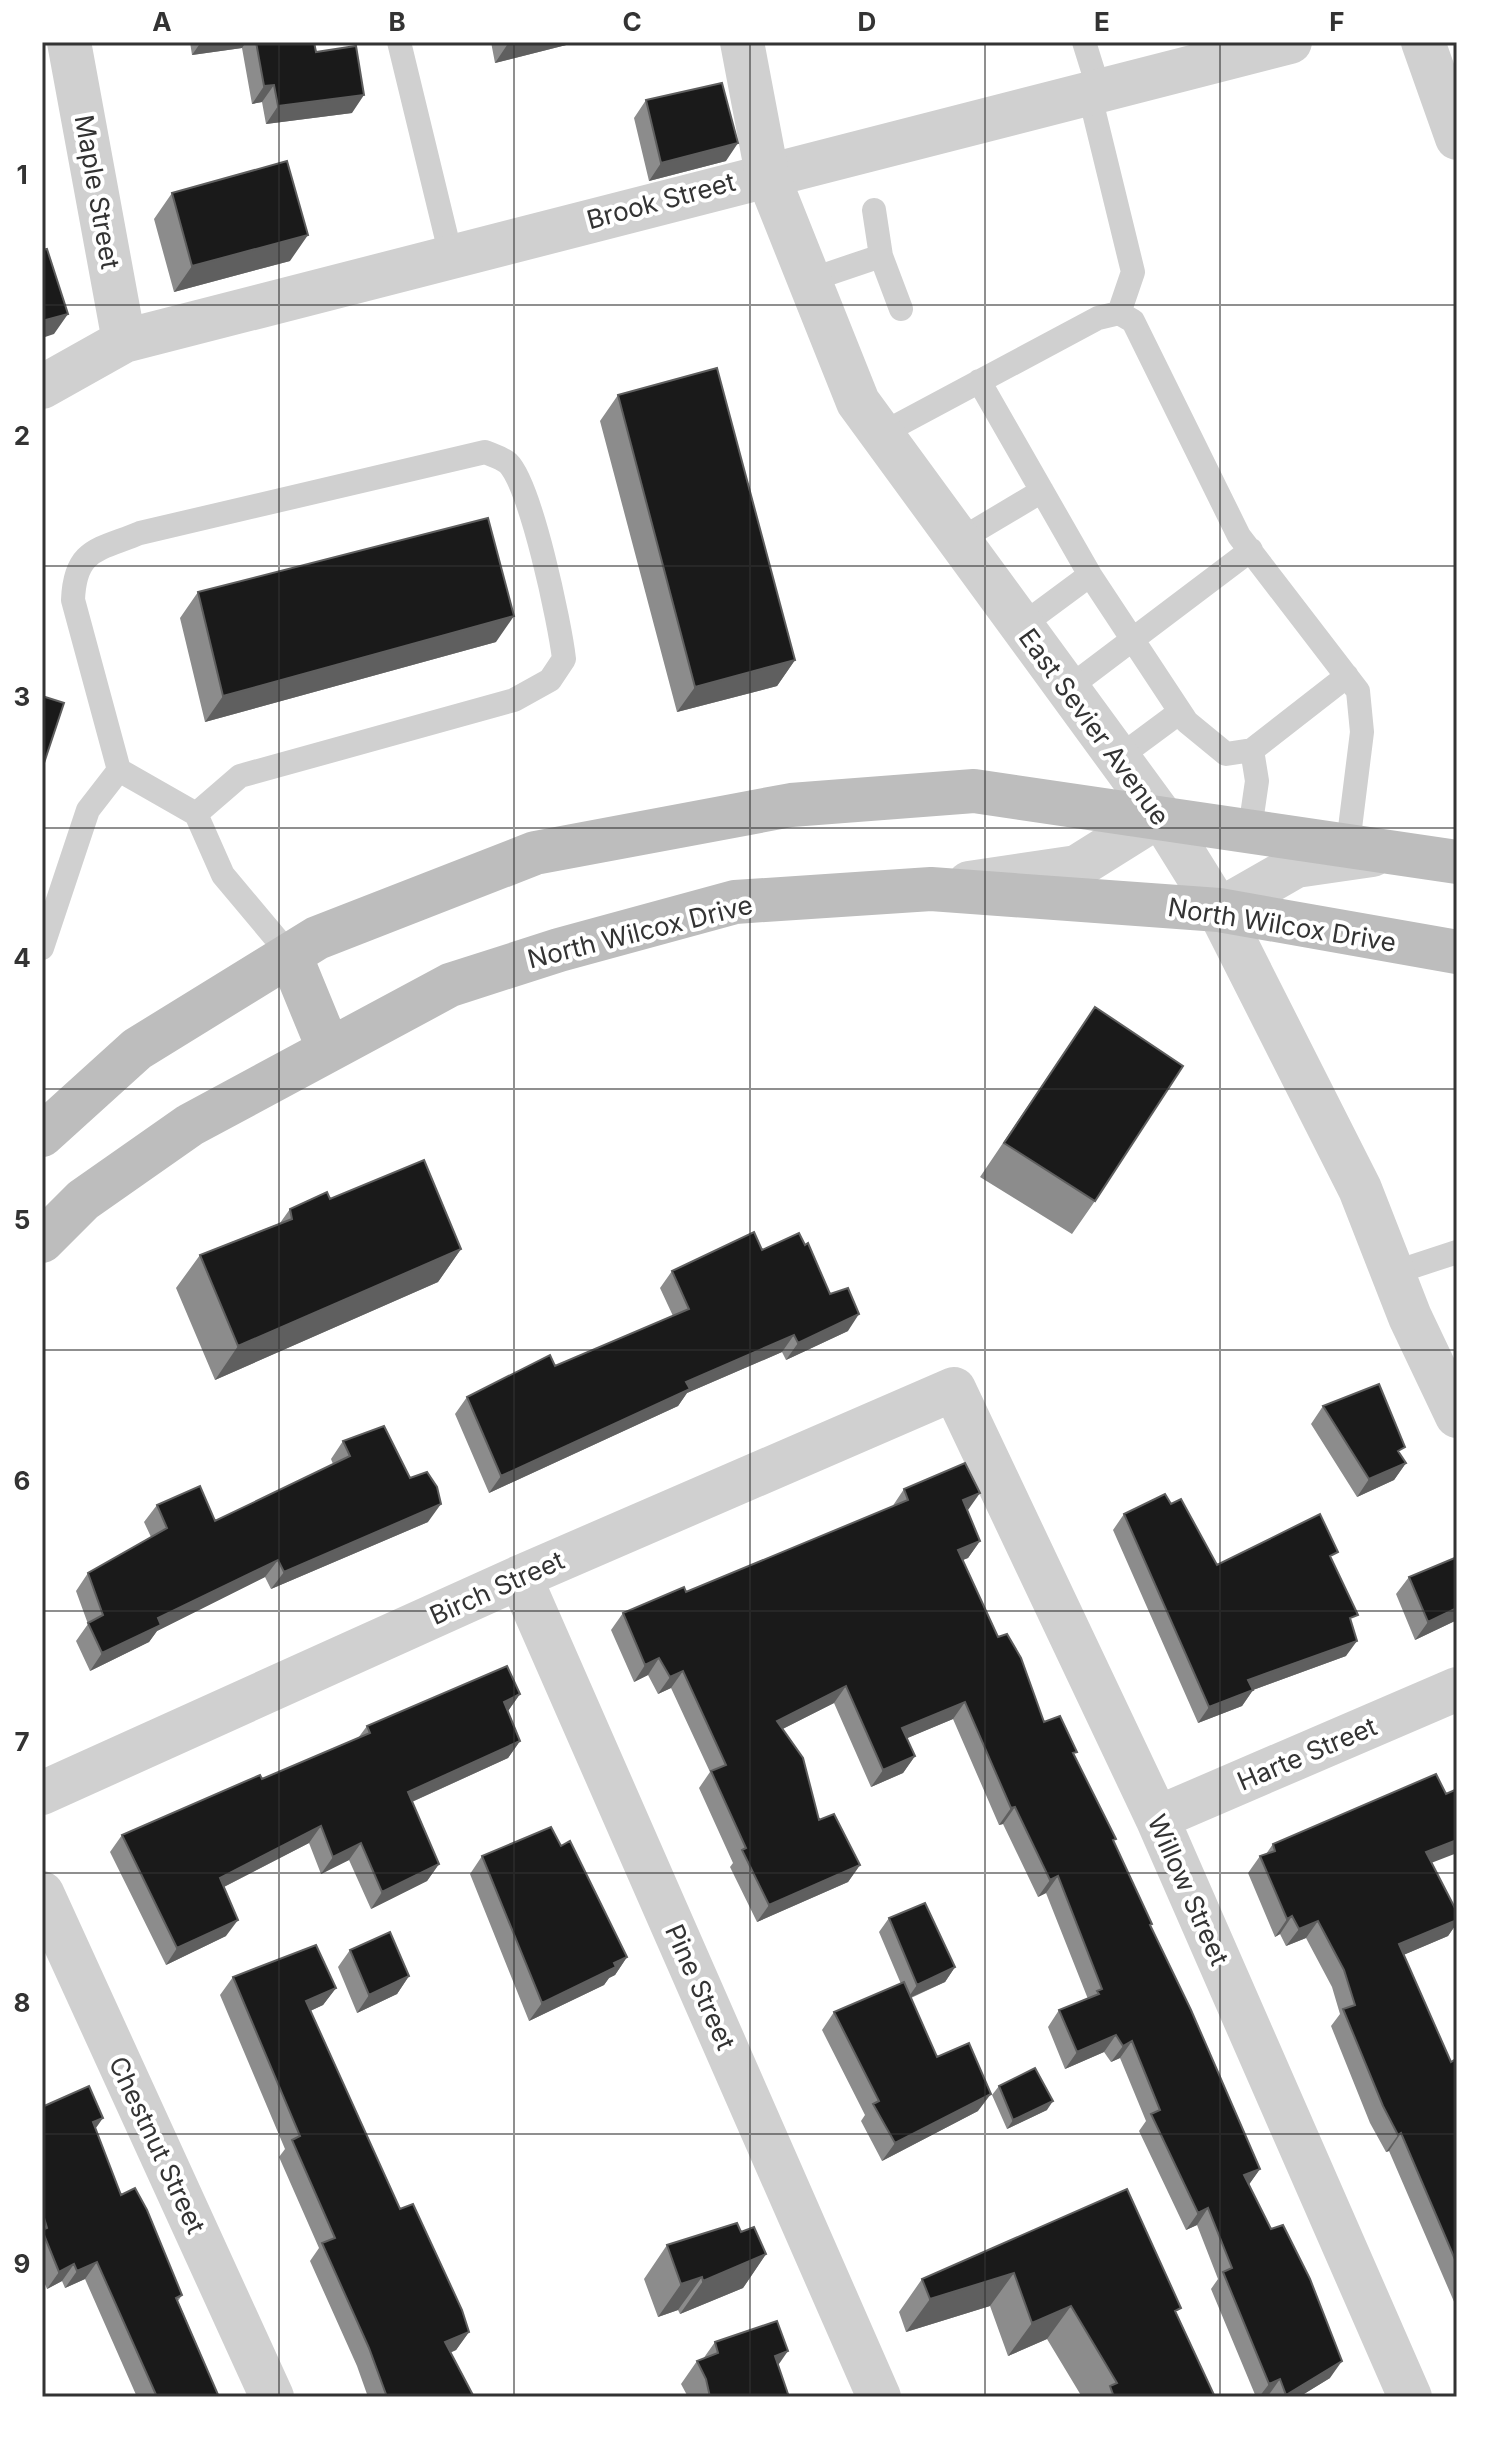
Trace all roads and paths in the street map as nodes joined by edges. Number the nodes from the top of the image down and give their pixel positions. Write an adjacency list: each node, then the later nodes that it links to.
1 (69, 42): 16 (street, Maple Street)
2 (399, 42): 11 (lane)
3 (742, 42): 9 (street, East Sevier Avenue)
4 (1084, 42): 7 (lane)
5 (1290, 42): 7 (street, Brook Street)
6 (1423, 42): 8 (street)
7 (1094, 91): 9 (street, Brook Street); 15 (lane)
8 (1457, 138)
9 (767, 174): 11 (street, Brook Street); 13 (street, East Sevier Avenue)
10 (874, 210): 12 (lane)
11 (451, 256): 16 (street, Brook Street)
12 (881, 256): 13 (lane); 14 (lane)
13 (810, 280): 19 (street, East Sevier Avenue)
14 (901, 309)
15 (1119, 313): 17 (lane); 22 (lane)
16 (124, 341): 18 (street, Brook Street)
17 (979, 381): 19 (lane); 20 (lane)
18 (42, 387)
19 (881, 434): 21 (street, East Sevier Avenue)
20 (1042, 491): 21 (lane); 23 (lane)
21 (958, 541): 24 (street, East Sevier Avenue)
22 (1251, 550): 25 (lane); 26 (lane)
23 (1090, 575): 24 (lane); 25 (lane)
24 (1021, 626): 27 (street, East Sevier Avenue)
25 (1131, 639): 27 (lane); 28 (lane)
26 (1347, 676): 29 (lane); 35 (lane)
27 (1067, 689): 30 (street, East Sevier Avenue)
28 (1180, 712): 29 (lane); 30 (lane)
29 (1252, 750): 34 (lane)
30 (1118, 758): 33 (street, East Sevier Avenue)
31 (119, 770): 32 (lane); 32 (lane); 40 (lane)
32 (196, 814): 42 (lane)
33 (1160, 815): 34 (main road); 38 (street); 39 (street, East Sevier Avenue); 42 (main road)
34 (1250, 829): 35 (main road)
35 (1348, 844): 36 (main road)
36 (1395, 852): 37 (main road); 39 (street)
37 (1457, 862)
38 (931, 889): 39 (main road, North Wilcox Drive); 43 (main road, North Wilcox Drive)
39 (1219, 910): 41 (main road, North Wilcox Drive); 47 (street, East Sevier Avenue)
40 (42, 948)
41 (1457, 952)
42 (290, 955): 43 (main road); 44 (main road)
43 (329, 1050): 45 (main road, North Wilcox Drive)
44 (42, 1135)
45 (42, 1241)
46 (1457, 1252): 47 (lane)
47 (1393, 1273): 49 (street, East Sevier Avenue)
48 (954, 1389): 50 (street, Birch Street); 53 (street, Willow Street)
49 (1457, 1416)
50 (520, 1577): 52 (street, Birch Street); 56 (street, Pine Street)
51 (1457, 1689): 53 (street, Harte Street)
52 (42, 1793)
53 (1157, 1818): 57 (street, Willow Street)
54 (42, 1893): 55 (street, Chestnut Street)
55 (272, 2397)
56 (879, 2397)
57 (1410, 2397)

